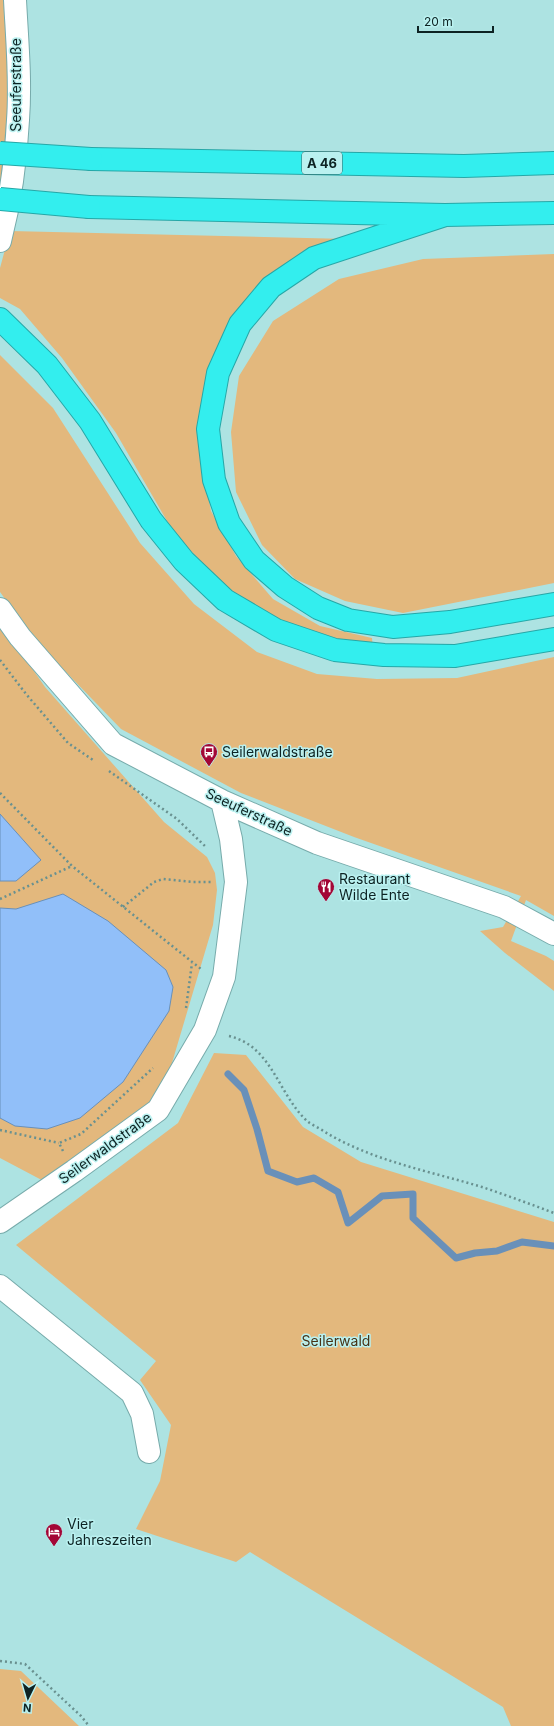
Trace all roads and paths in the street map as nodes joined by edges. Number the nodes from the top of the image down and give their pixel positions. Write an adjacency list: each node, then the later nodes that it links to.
1 (15, 0): 7 (street, Seeuferstraße)
2 (0, 153): 3 (highway, A 46, bridge)
3 (554, 163)
4 (0, 199): 6 (highway, bridge)
5 (554, 213): 6 (highway)
6 (445, 215): 9 (highway)
7 (0, 241)
8 (0, 318): 11 (highway)
9 (554, 604)
10 (0, 609): 13 (street, Seeuferstraße)
11 (554, 639)
12 (0, 793): 14 (path)
13 (222, 801): 15 (street, Seilerwaldstraße); 18 (street, Seeuferstraße)
14 (72, 866): 16 (path); 17 (path)
15 (236, 882): 17 (path); 20 (street, Seilerwaldstraße)
16 (0, 899)
17 (123, 907): 19 (path)
18 (554, 934)
19 (185, 1014)
20 (205, 1030): 24 (street, Seilerwaldstraße); 25 (path)
21 (155, 1064): 23 (path)
22 (0, 1130): 23 (path)
23 (59, 1143): 24 (path)
24 (74, 1171): 26 (street, Seilerwaldstraße)
25 (554, 1213)
26 (0, 1222)
27 (0, 1286): 28 (street)
28 (149, 1452)
29 (0, 1661): 30 (path)
30 (88, 1726)

